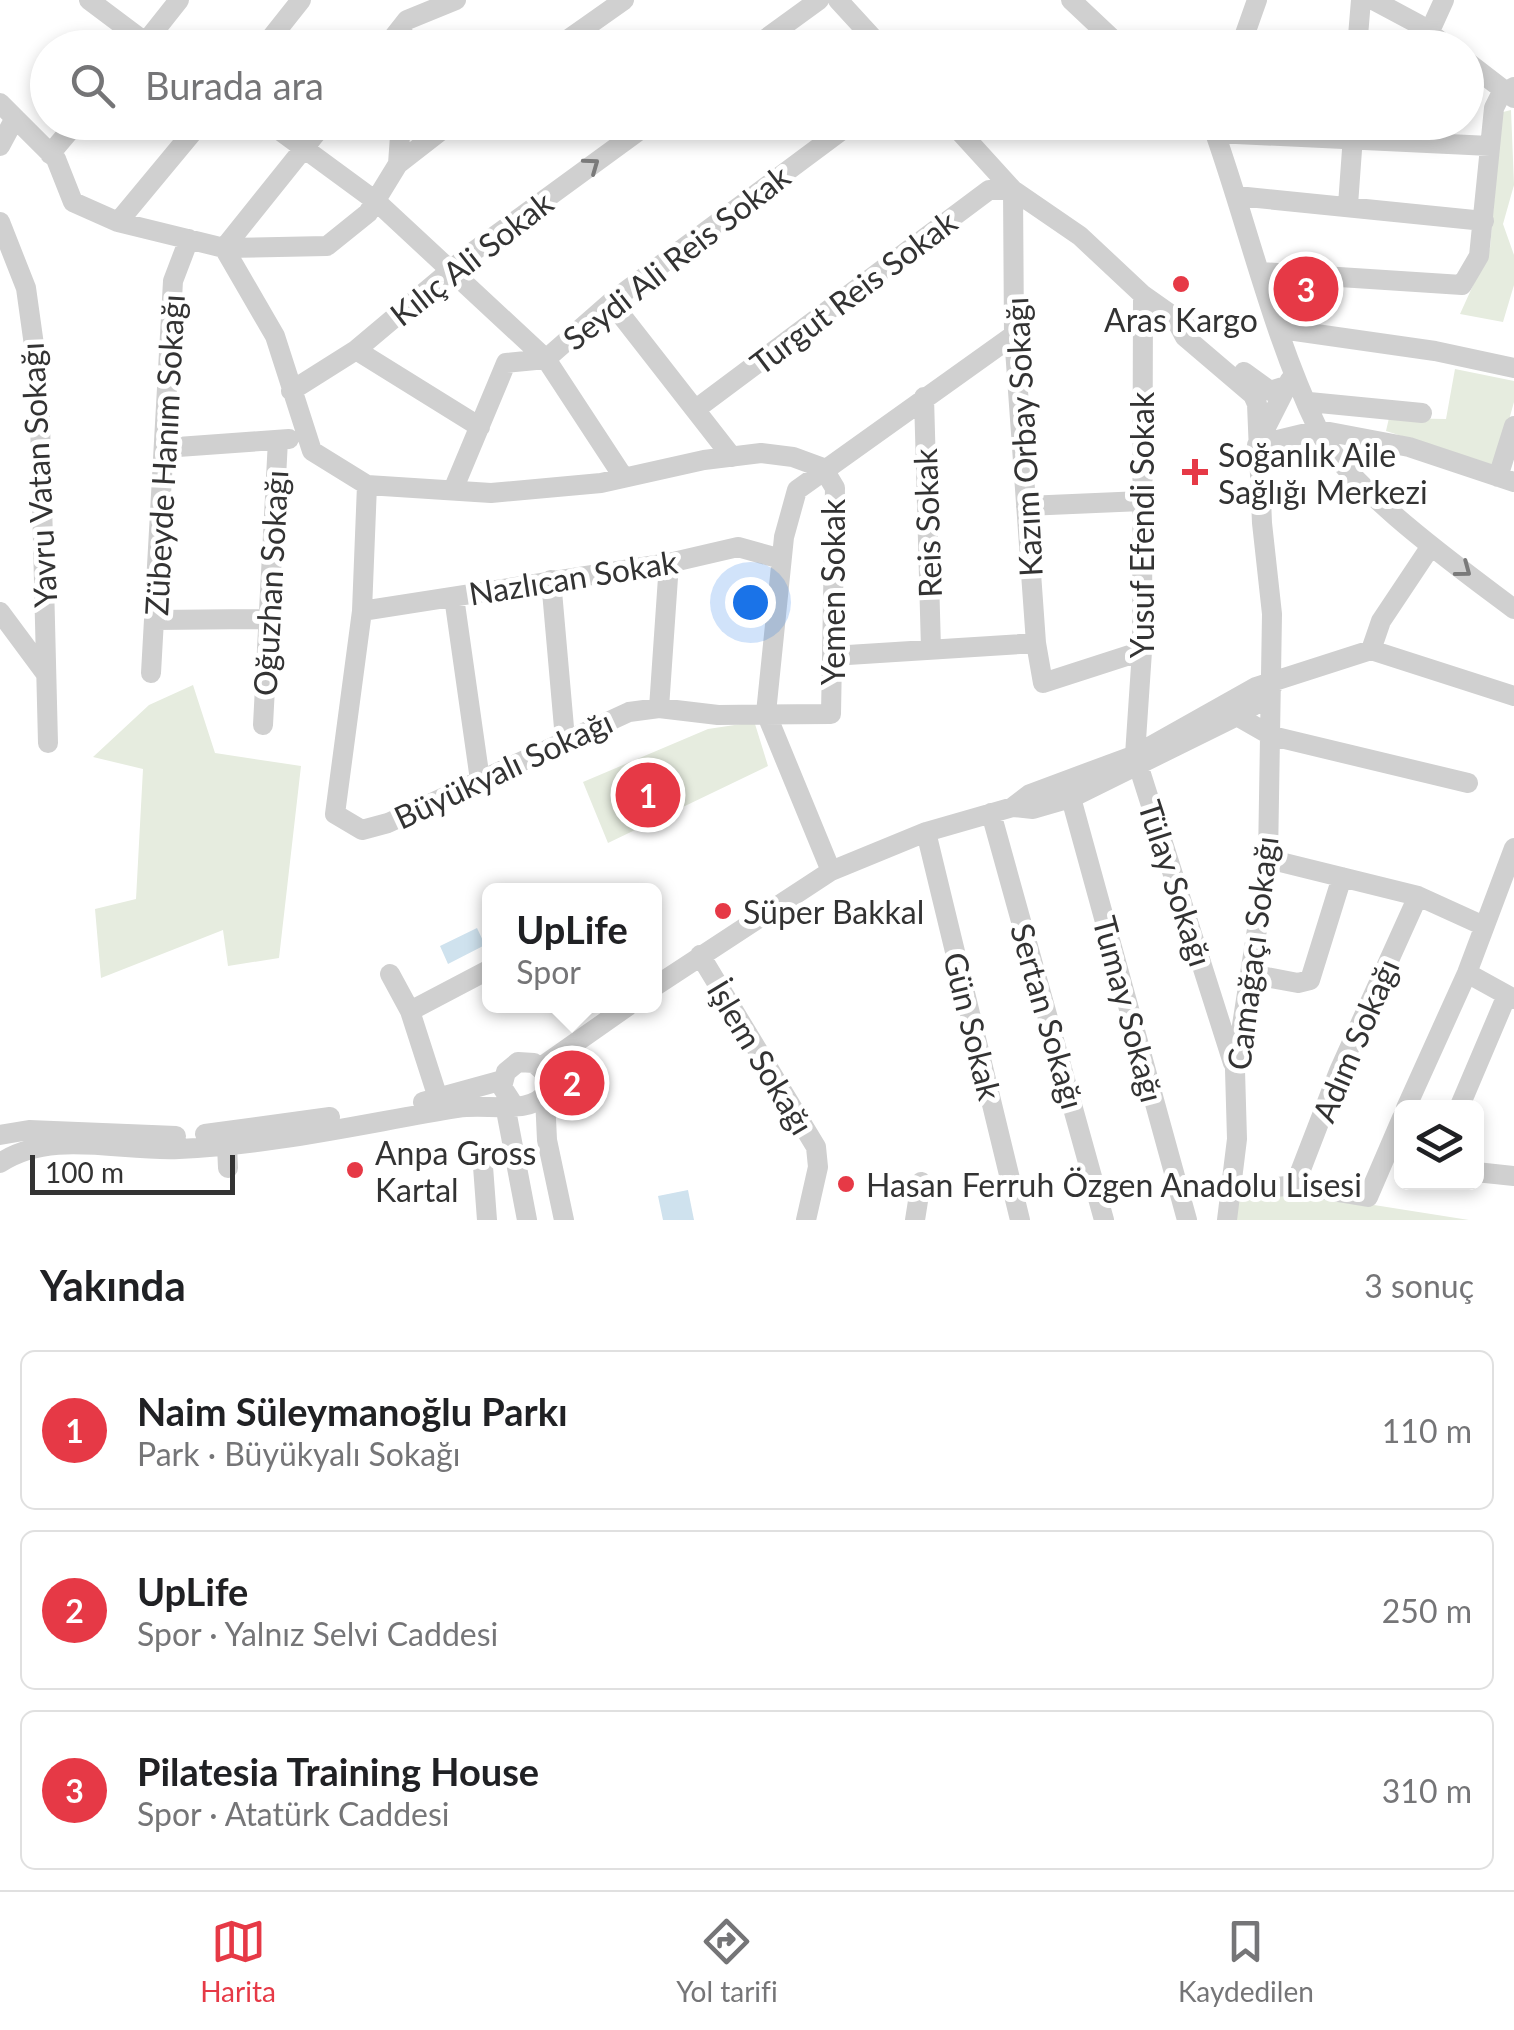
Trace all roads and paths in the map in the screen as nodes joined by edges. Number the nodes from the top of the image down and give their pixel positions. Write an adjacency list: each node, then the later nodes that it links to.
1 (89, 0): 14 (street)
2 (179, 0): 15 (street)
3 (301, 0): 16 (street)
4 (624, 0): 19 (street)
5 (819, 0): 20 (street)
6 (838, 0): 21 (street)
7 (1071, 0): 22 (street)
8 (1257, 0): 23 (street)
9 (1361, 0): 24 (street)
10 (1373, 0): 25 (street)
11 (1444, 0): 26 (street)
12 (453, 1): 13 (street)
13 (406, 20): 17 (street); 18 (street)
14 (127, 30)
15 (158, 30)
16 (277, 30)
17 (398, 30)
18 (406, 30)
19 (582, 30)
20 (778, 30)
21 (866, 30)
22 (1103, 30)
23 (1246, 30)
24 (1358, 30)
25 (1410, 30)
26 (1428, 30)
27 (1484, 73): 28 (street)
28 (1513, 93): 45 (street)
29 (8, 110): 30 (street); 44 (street)
30 (30, 133)
31 (37, 140): 47 (street)
32 (62, 140): 47 (street)
33 (186, 140): 55 (street)
34 (293, 140): 46 (street)
35 (310, 140): 46 (street)
36 (399, 140): 48 (street)
37 (429, 140): 48 (street)
38 (626, 140): 58 (street, Kılıç Ali Sokak, one-way to 38)
39 (829, 140): 61 (street, Seydi Ali Reis Sokak)
40 (967, 140): 49 (street)
41 (1216, 140): 50 (street)
42 (1352, 140): 52 (street)
43 (1431, 140): 45 (street)
44 (0, 146)
45 (1490, 146): 53 (street)
46 (304, 148): 51 (street); 57 (street)
47 (50, 154): 55 (street)
48 (398, 164): 51 (street)
49 (1013, 190): 60 (street); 64 (street, Kazım Orbay Sokağı); 72 (street, Turgut Reis Sokak)
50 (1236, 196): 52 (street); 59 (street)
51 (377, 202): 57 (street); 58 (street)
52 (1348, 205): 53 (street)
53 (1484, 221): 59 (street)
54 (0, 222): 105 (street, Yavru Vatan Sokağı)
55 (118, 222): 56 (street)
56 (189, 239): 57 (street); 80 (street, Zübeyde Hanım Sokağı)
57 (224, 248): 69 (street)
58 (452, 269): 65 (street, Kılıç Ali Sokak); 66 (street)
59 (1262, 272): 63 (street)
60 (1143, 295): 62 (street); 87 (street, Yusuf Efendi Sokak)
61 (612, 302): 66 (street, Seydi Ali Reis Sokak); 72 (street)
62 (1177, 322): 68 (street); 79 (street, Camağaçı Sokağı)
63 (1281, 329): 67 (street); 68 (street)
64 (1014, 335): 70 (street); 88 (street, Kazım Orbay Sokağı)
65 (356, 350): 69 (street, Kılıç Ali Sokak); 75 (street)
66 (546, 359): 75 (street, Seydi Ali Reis Sokak); 83 (street)
67 (1514, 368)
68 (1291, 376): 71 (street); 79 (street)
69 (291, 392): 77 (street)
70 (924, 397): 82 (street); 100 (street, Reis Sokak)
71 (1309, 402): 73 (street); 76 (street)
72 (696, 409): 81 (street)
73 (1422, 413)
74 (1514, 426): 84 (street)
75 (480, 427): 86 (street, Seydi Ali Reis Sokak)
76 (1319, 430): 79 (street); 84 (street); 89 (street)
77 (305, 433): 78 (street); 85 (street)
78 (278, 440): 80 (street); 97 (street, Oğuzhan Sokağı)
79 (1257, 445): 106 (street, Camağaçı Sokağı)
80 (164, 448): 98 (street, Zübeyde Hanım Sokağı)
81 (732, 456): 82 (street); 83 (street)
82 (823, 468): 90 (street); 103 (street, Yemen Sokak)
83 (624, 478): 86 (street)
84 (1506, 479)
85 (366, 485): 86 (street); 95 (street, Büyükyalı Sokağı)
86 (453, 490)
87 (1142, 502): 88 (street); 102 (street, Yusuf Efendi Sokak)
88 (1026, 506): 99 (street, Kazım Orbay Sokağı)
89 (1431, 546): 94 (street, one-way to 94); 101 (street)
90 (782, 558): 91 (street, Nazlıcan Sokak); 109 (street)
91 (669, 563): 92 (street, Nazlıcan Sokak); 108 (street)
92 (550, 580): 93 (street, Nazlıcan Sokak); 113 (street)
93 (454, 597): 95 (street, Nazlıcan Sokak); 116 (street)
94 (1514, 609)
95 (362, 611): 116 (street, Büyükyalı Sokağı)
96 (0, 612): 105 (street)
97 (268, 619): 98 (street); 111 (street, Oğuzhan Sokağı)
98 (154, 620): 104 (street, Zübeyde Hanım Sokağı)
99 (1036, 644): 100 (street); 102 (street, Kazım Orbay Sokağı)
100 (930, 649): 103 (street)
101 (1371, 650): 106 (street); 107 (street)
102 (1142, 652): 115 (street, Yusuf Efendi Sokak)
103 (832, 656): 109 (street, Yemen Sokak)
104 (152, 673)
105 (46, 674): 114 (street, Yavru Vatan Sokağı)
106 (1273, 685): 110 (street); 112 (street, Camağaçı Sokağı); 115 (street)
107 (1514, 696)
108 (660, 708): 109 (street, Büyükyalı Sokağı); 113 (street, Büyükyalı Sokağı)
109 (766, 713): 124 (street)
110 (1237, 716): 112 (street); 115 (street)
111 (263, 725)
112 (1272, 736): 117 (street); 123 (street, Camağaçı Sokağı)
113 (565, 740): 116 (street, Büyükyalı Sokağı)
114 (48, 743)
115 (1137, 761): 118 (street); 119 (street); 138 (street, Tülay Sokağı)
116 (480, 780)
117 (1468, 783)
118 (1071, 798): 119 (street); 162 (street, Tumay Sokağı)
119 (1013, 807): 120 (street)
120 (991, 812): 121 (street); 161 (street, Sertan Sokağı)
121 (926, 832): 124 (street); 160 (street, Gün Sokak)
122 (1514, 848): 127 (street)
123 (1268, 859): 125 (street); 132 (street, Camağaçı Sokağı)
124 (831, 872): 128 (street)
125 (1342, 877): 126 (street); 132 (street)
126 (1418, 896): 127 (street); 153 (street, Adım Sokağı)
127 (1484, 926): 130 (street)
128 (700, 955): 133 (street); 158 (street, İşlem Sokağı)
129 (482, 972): 135 (street)
130 (1466, 973): 134 (street); 141 (street)
131 (390, 974): 135 (street)
132 (1250, 974): 138 (street, Camağaçı Sokağı)
133 (662, 981)
134 (1511, 997): 142 (street)
135 (410, 1010): 140 (street)
136 (618, 1013): 137 (street)
137 (541, 1068): 139 (street); 143 (street)
138 (1235, 1070): 154 (street, Camağaçı Sokağı)
139 (502, 1080): 140 (street); 143 (street)
140 (438, 1098): 144 (street)
141 (1410, 1100)
142 (1463, 1100)
143 (522, 1103): 146 (street); 156 (street); 157 (street)
144 (0, 1135)
145 (1394, 1137): 153 (street)
146 (226, 1145): 148 (street); 149 (street)
147 (482, 1154): 155 (street)
148 (0, 1164)
149 (228, 1168)
150 (1484, 1173): 151 (street)
151 (1514, 1176)
152 (921, 1182): 159 (street)
153 (1295, 1185): 154 (street)
154 (1232, 1192): 163 (street, Camağaçı Sokağı)
155 (487, 1220)
156 (527, 1220)
157 (564, 1220)
158 (806, 1220)
159 (914, 1220)
160 (1020, 1220)
161 (1104, 1220)
162 (1187, 1220)
163 (1227, 1220)

